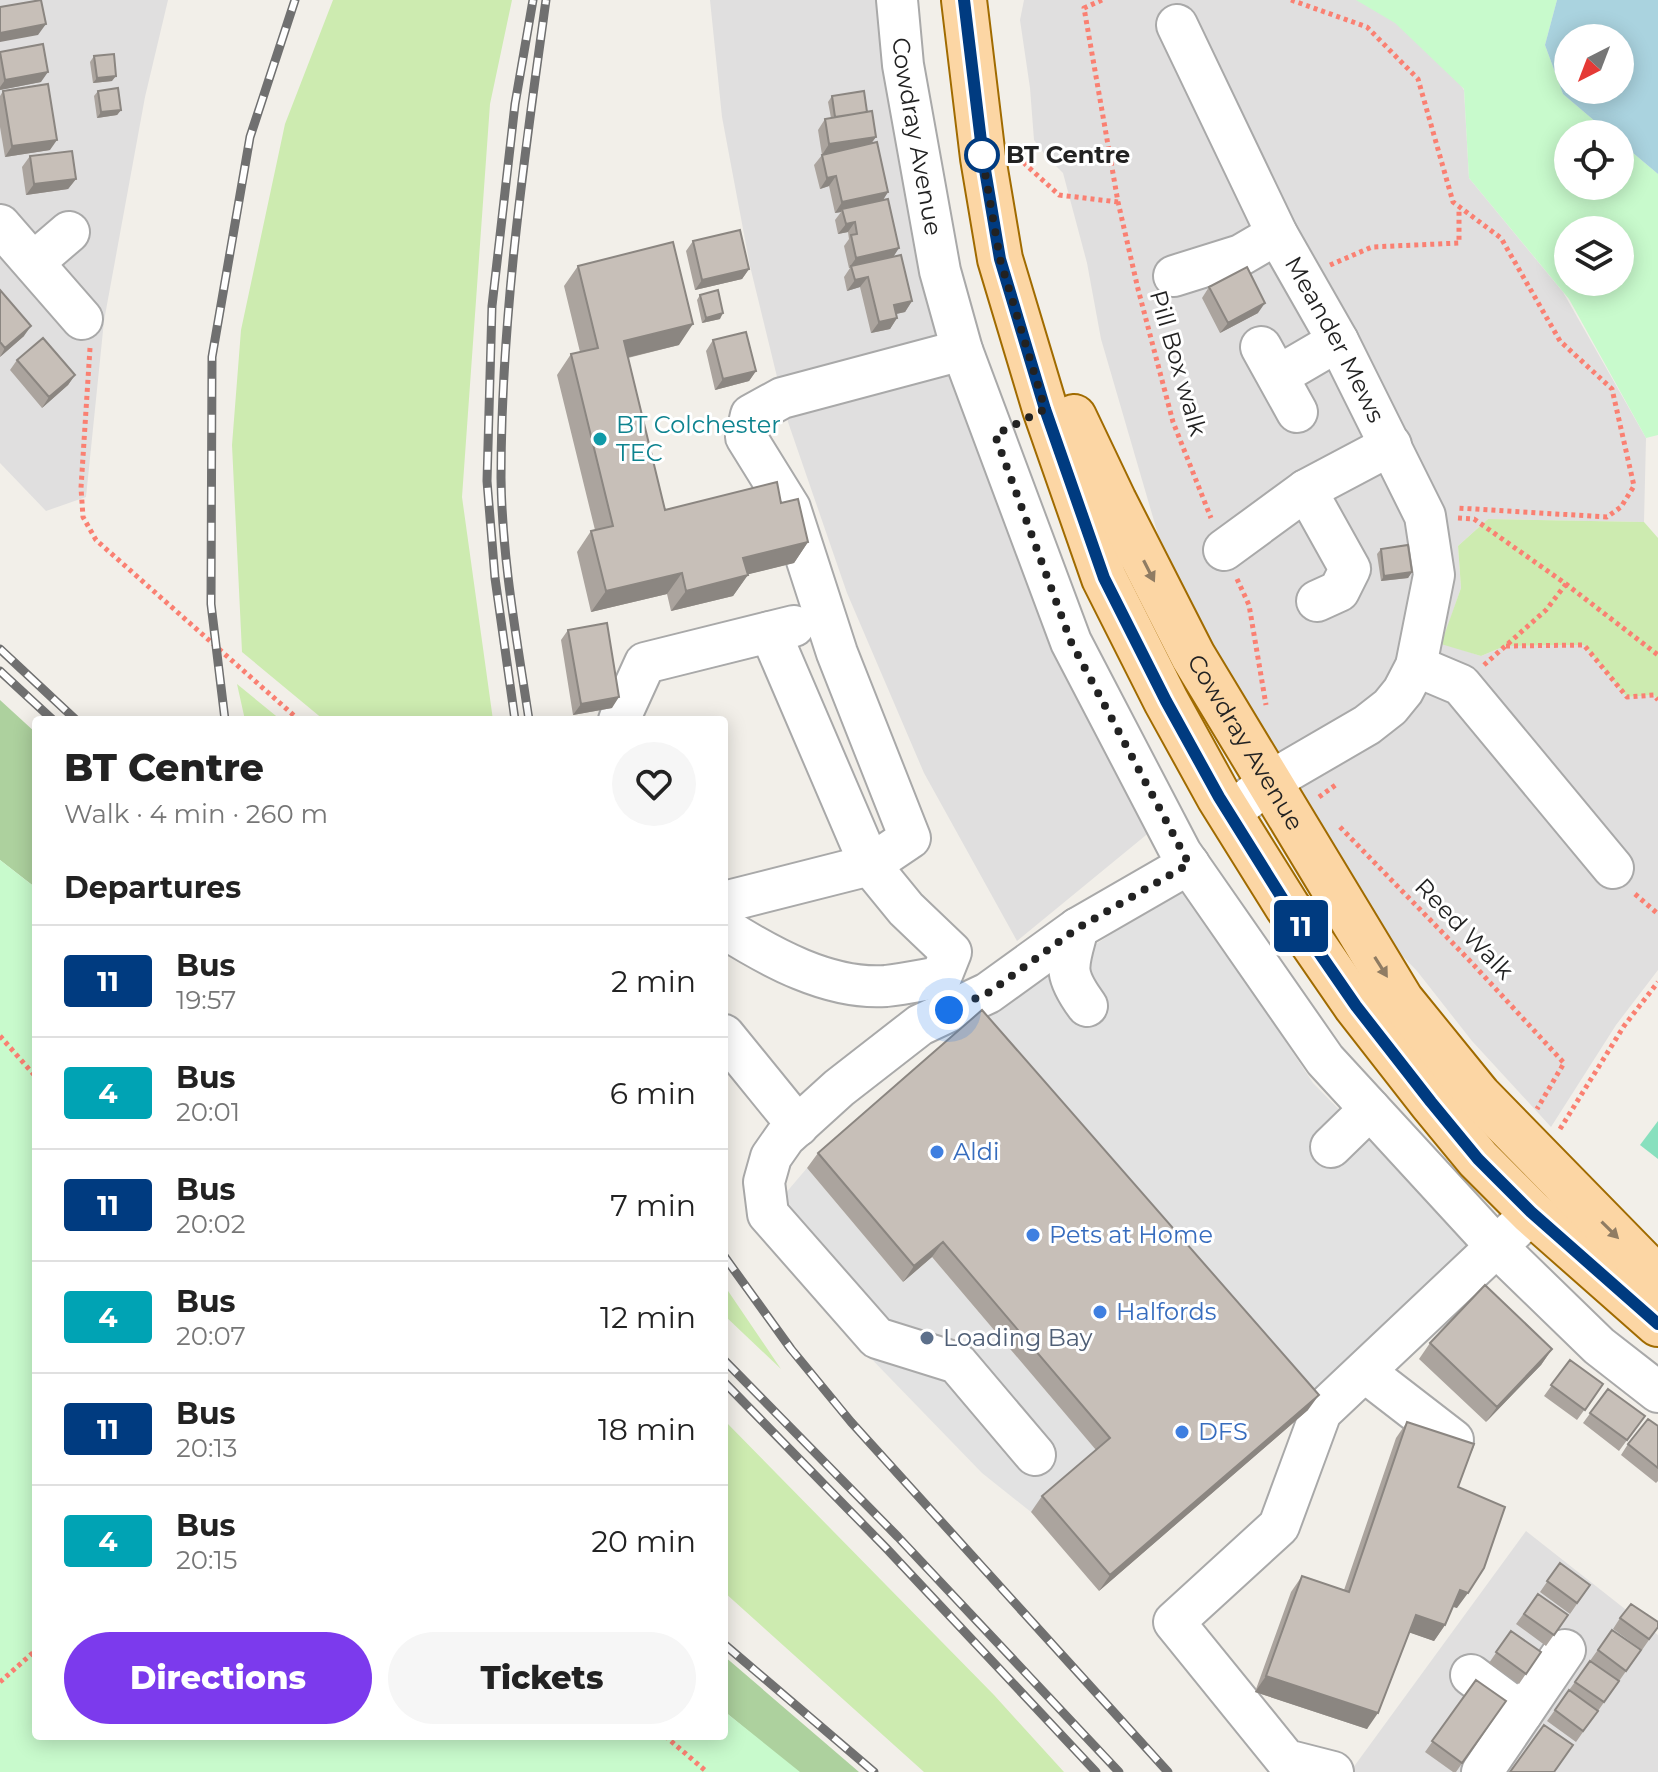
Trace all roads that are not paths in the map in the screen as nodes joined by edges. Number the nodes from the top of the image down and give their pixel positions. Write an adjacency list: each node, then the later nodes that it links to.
1 (897, 0): 9 (street, Cowdray Avenue)
2 (964, 0): 7 (main road, Cowdray Avenue)
3 (1177, 25): 6 (street, Meander Mews)
4 (0, 225): 8 (street)
5 (69, 232): 8 (street)
6 (1277, 234): 10 (street); 12 (street, Meander Mews)
7 (1000, 259): 9 (street); 14 (main road, Cowdray Avenue); 25 (main road, Cowdray Avenue, one-way to 25)
8 (34, 262): 11 (street)
9 (940, 271): 13 (street, Cowdray Avenue)
10 (1174, 276)
11 (82, 319)
12 (1338, 341): 15 (street); 17 (street, Meander Mews)
13 (962, 350): 16 (street, Cowdray Avenue); 21 (street)
14 (1045, 409): 16 (street); 26 (main road, Cowdray Avenue)
15 (1297, 412)
16 (995, 435): 27 (street, Cowdray Avenue)
17 (1391, 445): 18 (street); 23 (street, Meander Mews)
18 (1306, 490): 19 (street); 20 (street)
19 (1224, 550)
20 (1317, 601)
21 (825, 619): 22 (street); 28 (street)
22 (770, 632): 24 (street); 28 (street)
23 (1416, 666): 25 (street, Meander Mews); 29 (street)
24 (621, 716)
25 (1269, 782): 26 (street, Meander Mews); 38 (main road, Cowdray Avenue, one-way to 38)
26 (1229, 814): 39 (main road, Cowdray Avenue)
27 (1189, 864): 31 (street); 35 (street, Cowdray Avenue)
28 (870, 865): 30 (street); 32 (street)
29 (1624, 881)
30 (728, 901)
31 (1078, 928): 33 (street); 36 (street)
32 (728, 930)
33 (1087, 1006)
34 (728, 1040): 36 (street)
35 (1370, 1109): 37 (street); 40 (street, Cowdray Avenue)
36 (798, 1126): 46 (street)
37 (1331, 1147)
38 (1561, 1181): 39 (street); 41 (main road, Cowdray Avenue, one-way to 41)
39 (1531, 1212): 40 (street); 42 (main road, Cowdray Avenue)
40 (1497, 1247): 43 (street); 44 (street, Cowdray Avenue)
41 (1658, 1279)
42 (1658, 1324)
43 (1365, 1372): 45 (street); 50 (street)
44 (1658, 1392)
45 (1453, 1440)
46 (1035, 1455)
47 (1565, 1650): 49 (street)
48 (1471, 1675): 49 (street)
49 (1522, 1713): 51 (street)
50 (1333, 1772)
51 (1482, 1772)

